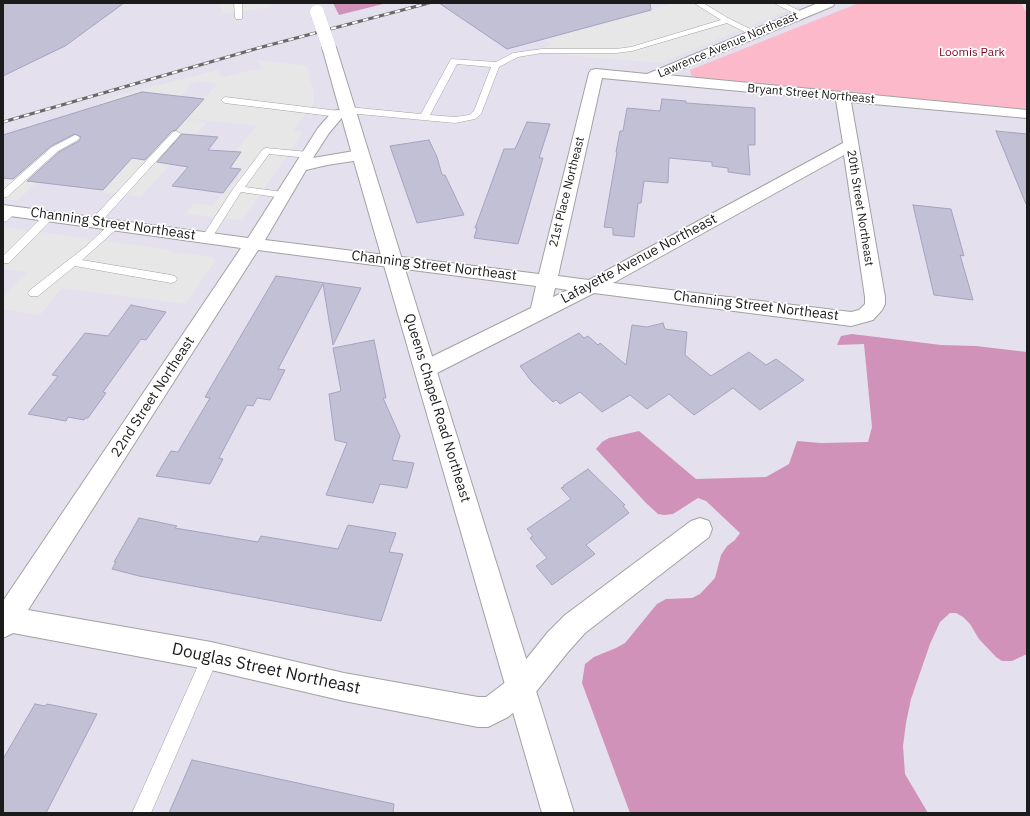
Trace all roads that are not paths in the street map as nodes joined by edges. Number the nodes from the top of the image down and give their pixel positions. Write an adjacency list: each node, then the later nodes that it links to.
1 (238, 3): 7 (lane)
2 (698, 3): 8 (lane)
3 (778, 3): 6 (lane)
4 (829, 3): 6 (street, Lawrence Avenue Northeast)
5 (315, 8): 19 (street, Queens Chapel Road Northeast, bridge)
6 (802, 14): 12 (street, Lawrence Avenue Northeast)
7 (239, 17)
8 (727, 21): 10 (lane); 12 (lane)
9 (697, 22): 10 (lane)
10 (718, 24): 13 (lane)
11 (668, 31): 13 (lane)
12 (756, 34): 16 (street, Lawrence Avenue Northeast)
13 (661, 41): 14 (lane)
14 (497, 65): 21 (lane); 21 (lane)
15 (596, 73): 16 (street, Bryant Street Northeast); 40 (street, 21st Place Northeast)
16 (649, 78): 17 (street, Bryant Street Northeast)
17 (843, 97): 20 (street, Bryant Street Northeast); 24 (street, 20th Street Northeast)
18 (225, 100): 19 (lane)
19 (345, 113): 21 (lane); 25 (street, Queens Chapel Road Northeast); 26 (street, 22nd Street Northeast)
20 (1027, 114)
21 (424, 117)
22 (176, 134): 32 (lane)
23 (75, 138): 28 (lane)
24 (850, 145): 41 (street, Lafayette Avenue Northeast); 44 (street, 20th Street Northeast)
25 (360, 155): 26 (street); 37 (street, Queens Chapel Road Northeast)
26 (304, 161): 27 (lane); 29 (street, 22nd Street Northeast)
27 (238, 189): 29 (lane); 34 (lane)
28 (3, 195)
29 (283, 195): 35 (street, 22nd Street Northeast)
30 (6, 213): 31 (street, Channing Street Northeast)
31 (49, 216): 32 (street, Channing Street Northeast); 36 (lane)
32 (95, 222): 33 (street, Channing Street Northeast)
33 (115, 225): 34 (street, Channing Street Northeast); 38 (lane)
34 (207, 237): 35 (street, Channing Street Northeast)
35 (253, 244): 37 (street, Channing Street Northeast); 47 (street, 22nd Street Northeast)
36 (5, 260)
37 (392, 260): 40 (street, Channing Street Northeast); 45 (street, Queens Chapel Road Northeast)
38 (73, 262): 39 (lane); 42 (lane)
39 (171, 279)
40 (546, 280): 41 (street, Channing Street Northeast); 43 (street, 21st Place Northeast)
41 (592, 286): 43 (street, Lafayette Avenue Northeast); 44 (street, Channing Street Northeast)
42 (34, 294)
43 (540, 311): 45 (street, Lafayette Avenue Northeast)
44 (866, 315)
45 (426, 369): 49 (street, Queens Chapel Road Northeast)
46 (700, 529): 49 (street)
47 (4, 621): 48 (street, Douglas Street Northeast)
48 (211, 656): 49 (street, Douglas Street Northeast); 50 (lane)
49 (521, 688): 51 (street, Queens Chapel Road Northeast)
50 (141, 813)
51 (558, 813)

